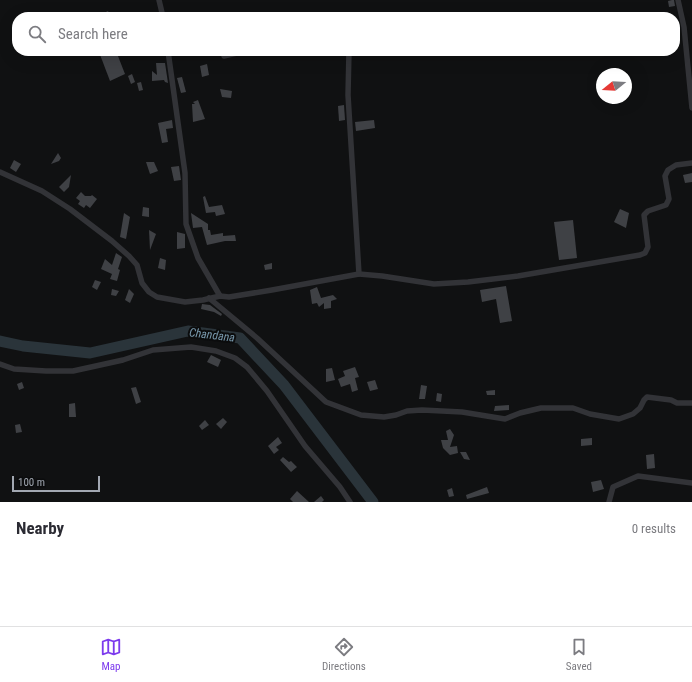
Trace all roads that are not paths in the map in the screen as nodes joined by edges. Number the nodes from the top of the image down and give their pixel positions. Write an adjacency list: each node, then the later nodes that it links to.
1 (159, 0): 3 (street)
2 (678, 0): 6 (street)
3 (162, 12)
4 (169, 56): 10 (street)
5 (349, 56): 9 (street)
6 (692, 108)
7 (692, 163): 9 (street)
8 (0, 172): 11 (street)
9 (359, 274): 10 (street)
10 (220, 296): 11 (street)
11 (209, 298): 13 (street)
12 (0, 364): 15 (street)
13 (692, 403)
14 (692, 483): 16 (street)
15 (350, 502)
16 (609, 502)

